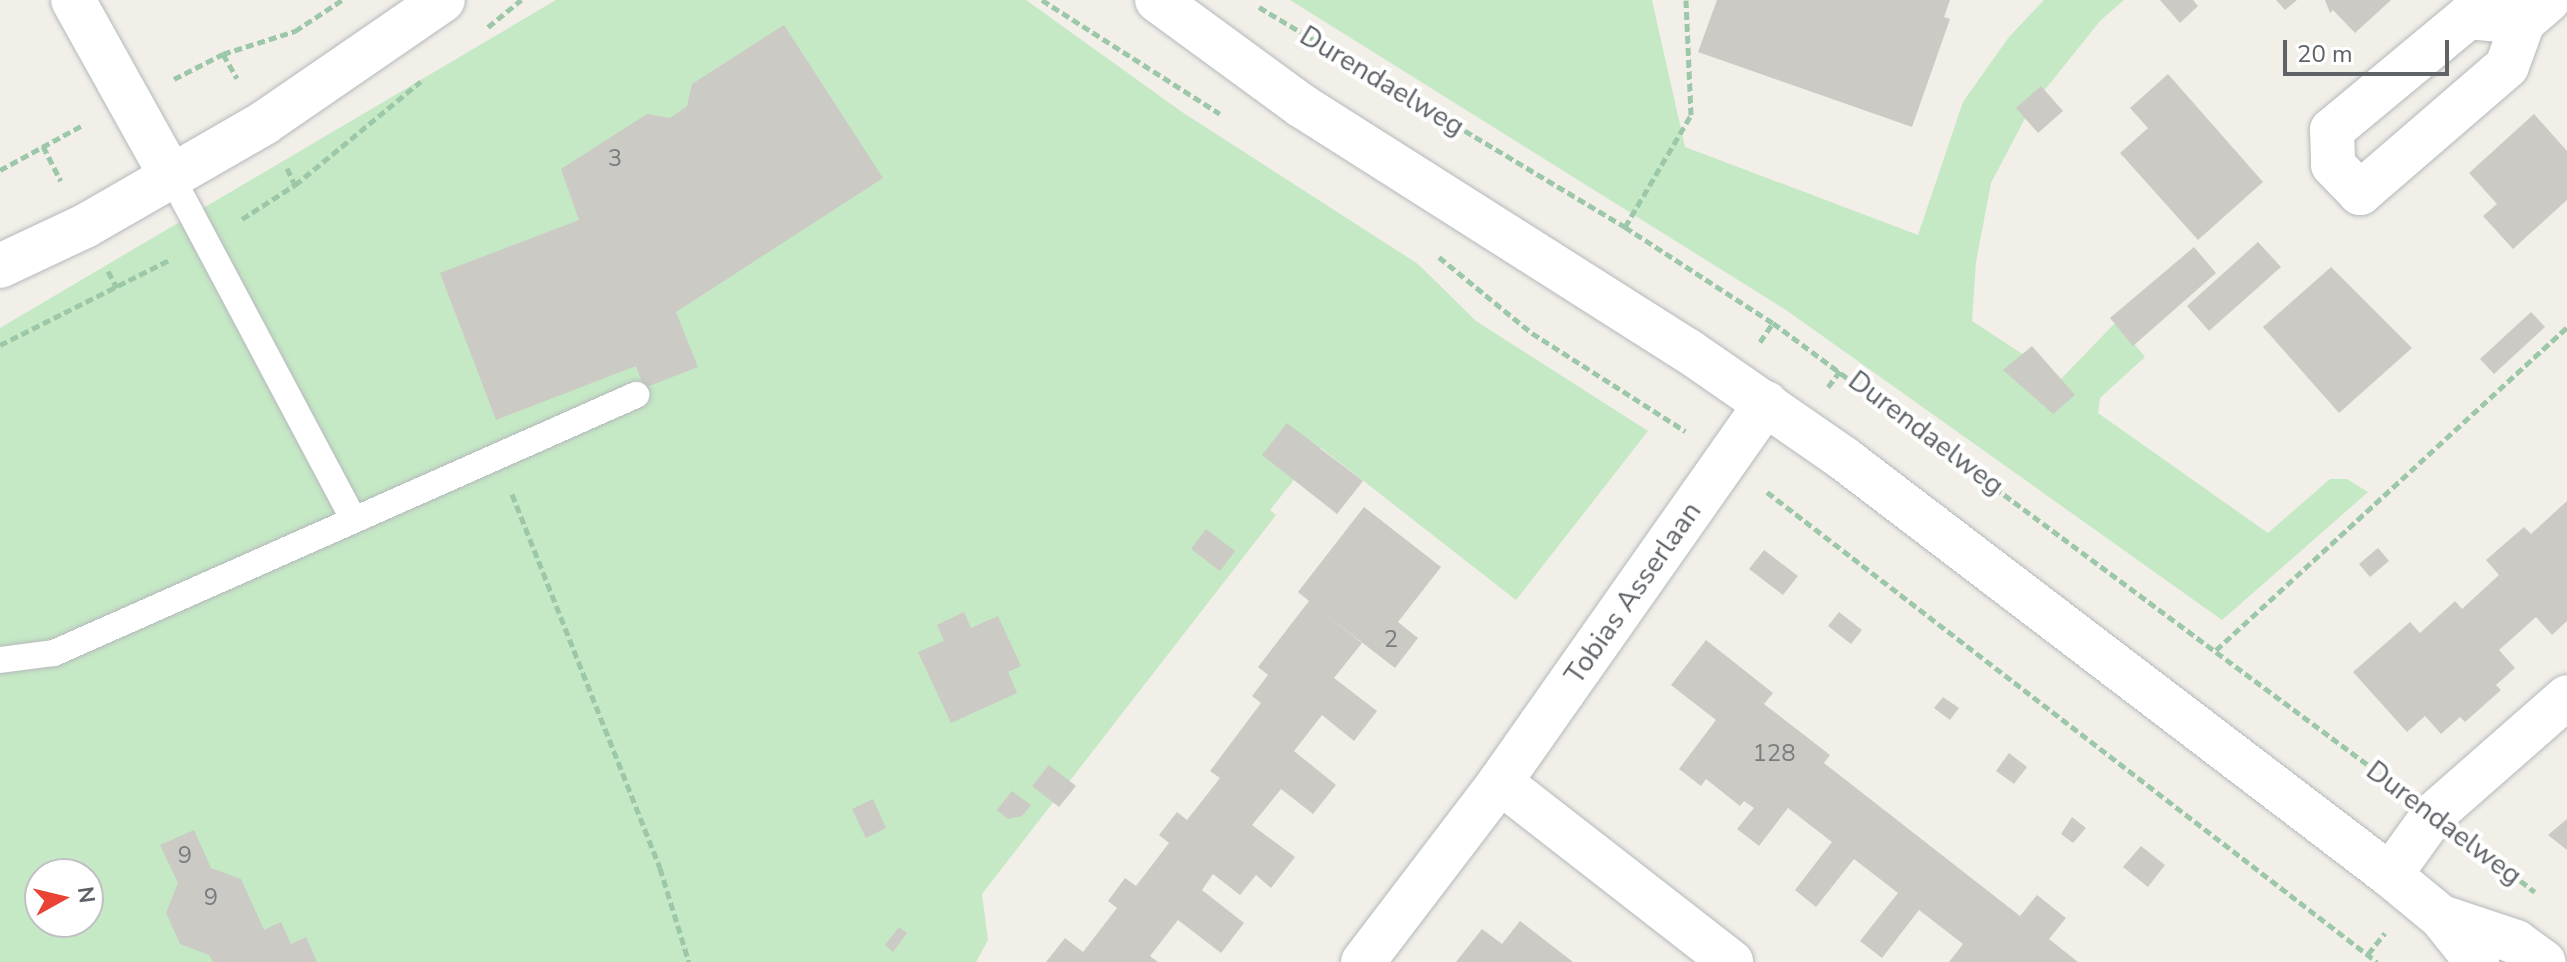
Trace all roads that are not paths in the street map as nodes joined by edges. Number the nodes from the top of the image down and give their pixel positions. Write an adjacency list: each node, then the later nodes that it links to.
1 (73, 0): 4 (street)
2 (443, 0): 4 (street)
3 (1157, 0): 7 (street)
4 (171, 176): 5 (street); 8 (lane)
5 (0, 266)
6 (636, 395): 8 (lane)
7 (1766, 403): 11 (street, Tobias Asserlaan); 12 (street)
8 (353, 519): 9 (lane)
9 (0, 660)
10 (2567, 697): 12 (street)
11 (1500, 782): 14 (street, Tobias Asserlaan); 15 (street)
12 (2390, 875): 13 (street)
13 (2441, 917): 16 (street); 17 (street)
14 (1363, 962)
15 (1731, 962)
16 (2477, 962)
17 (2544, 962)

